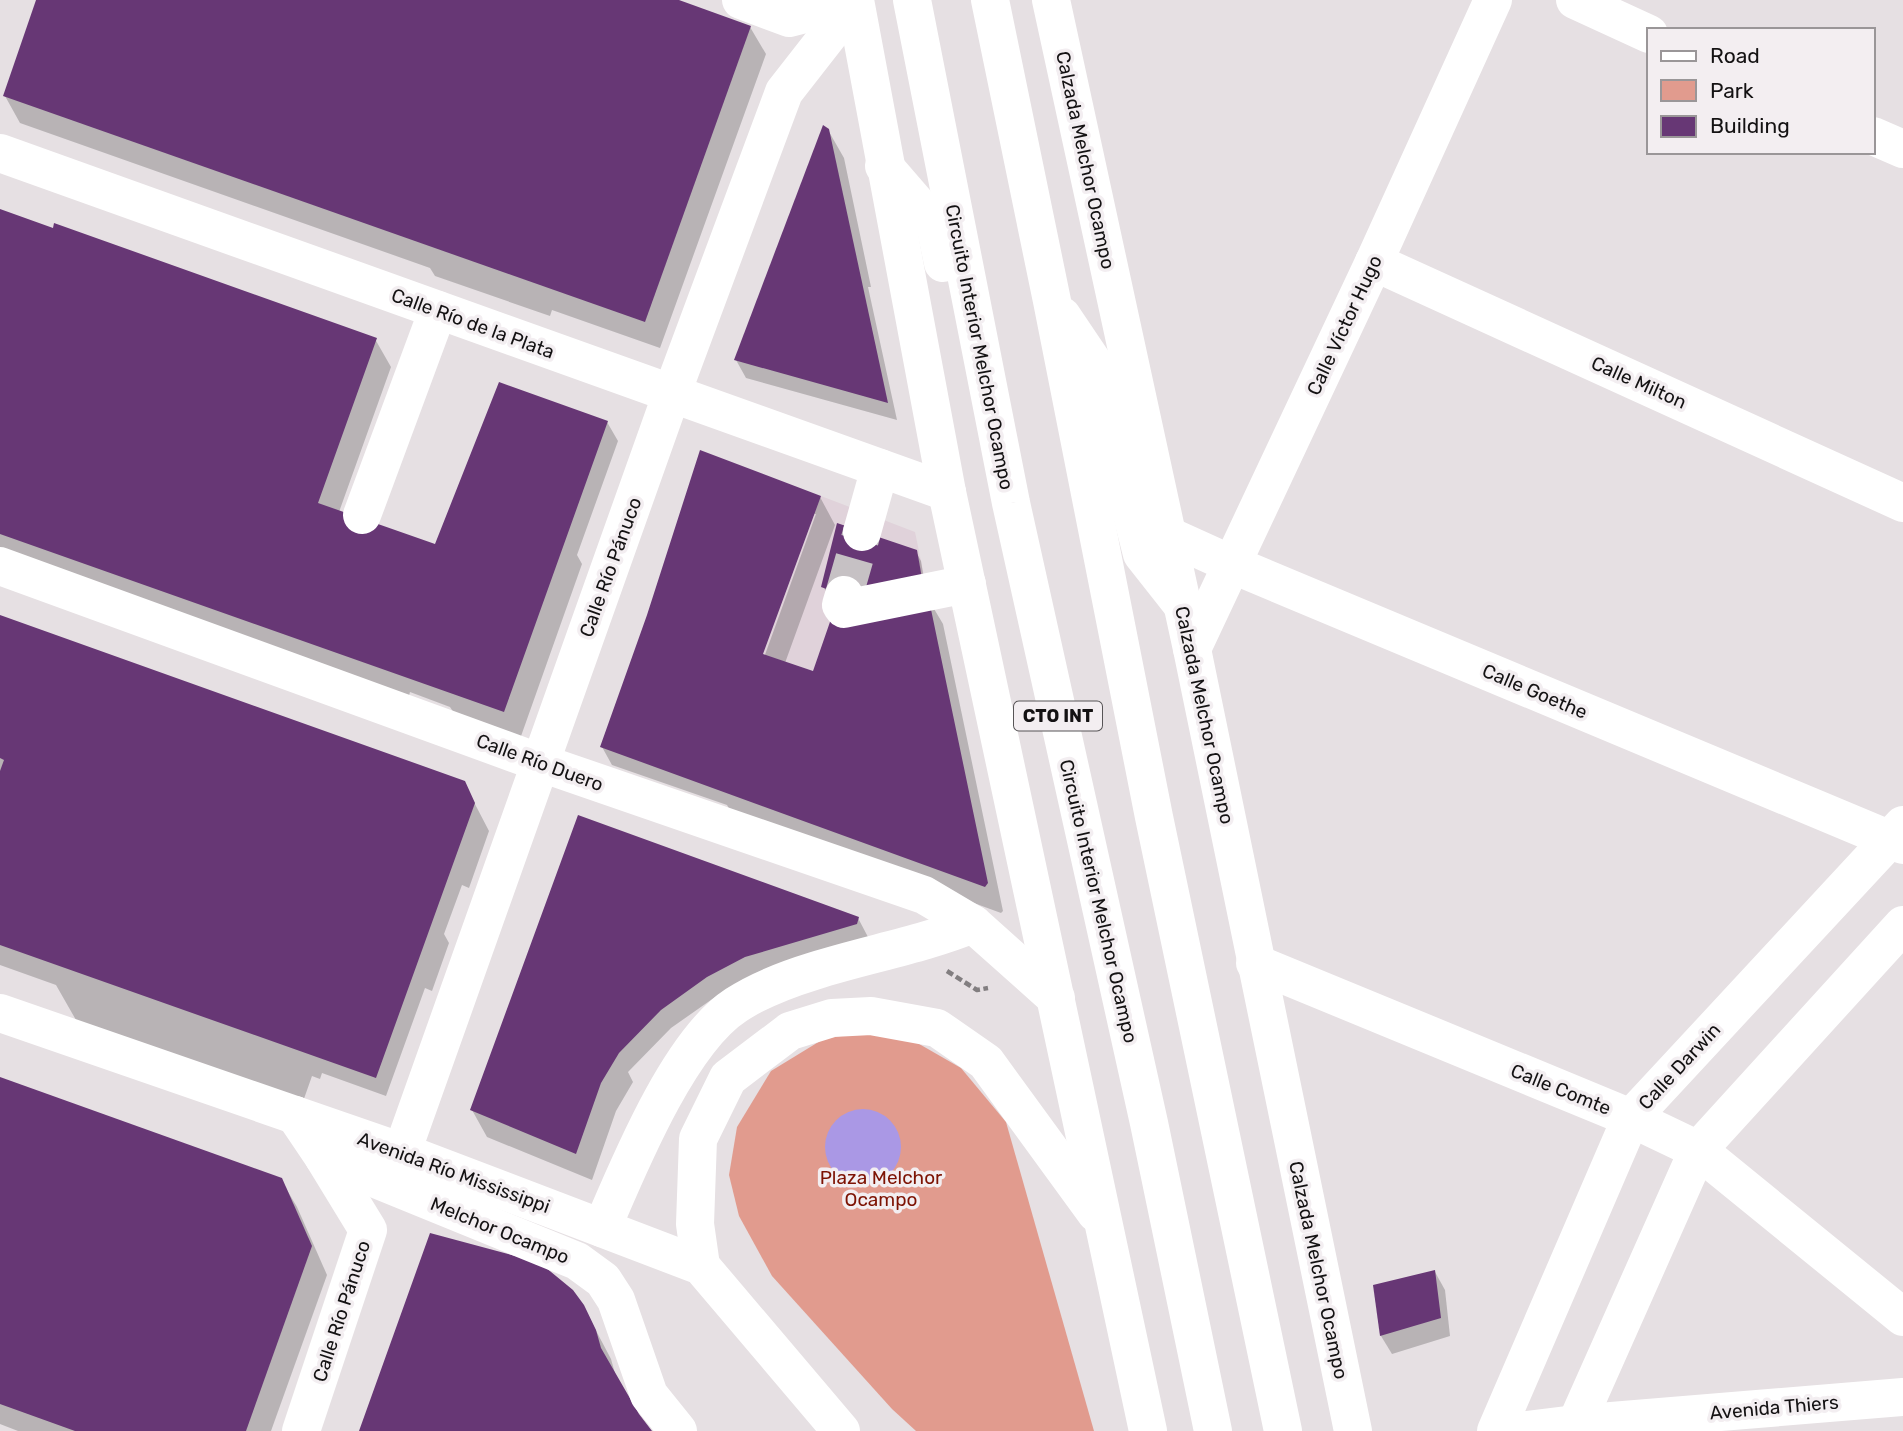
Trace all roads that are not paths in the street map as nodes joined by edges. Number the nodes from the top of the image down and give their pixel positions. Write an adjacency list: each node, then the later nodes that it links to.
1 (741, 0): 7 (main road)
2 (912, 0): 17 (main road, Circuito Interior Melchor Ocampo / CTO INT)
3 (990, 0): 14 (main road, CTO INT)
4 (1051, 0): 23 (main road, Calzada Melchor Ocampo)
5 (1493, 0): 13 (main road, Calle Víctor Hugo)
6 (1575, 0): 8 (main road)
7 (855, 1): 12 (main road, CTO INT); 16 (main road, Calle Río Pánuco)
8 (1647, 33)
9 (1875, 137): 10 (main road)
10 (1903, 149)
11 (0, 153): 15 (main road, Calle Río de la Plata)
12 (884, 166): 17 (main road); 19 (main road, CTO INT)
13 (1374, 262): 20 (main road, Calle Milton); 24 (main road, Calle Víctor Hugo)
14 (1052, 301): 28 (main road); 53 (main road, CTO INT)
15 (438, 310): 16 (main road, Calle Río de la Plata); 21 (main road)
16 (672, 394): 18 (main road, Calle Río de la Plata); 30 (main road, Calle Río Pánuco)
17 (991, 397): 52 (main road, Circuito Interior Melchor Ocampo / CTO INT)
18 (880, 468): 19 (main road, Calle Río de la Plata); 22 (main road)
19 (947, 492): 26 (main road, CTO INT)
20 (1903, 503)
21 (362, 515)
22 (862, 532)
23 (1167, 535): 24 (main road, Calle Goethe); 28 (main road, Calzada Melchor Ocampo)
24 (1231, 564): 29 (main road, Calle Víctor Hugo); 31 (main road, Calle Goethe)
25 (0, 566): 30 (main road, Calle Río Duero)
26 (967, 584): 27 (main road); 35 (main road, CTO INT)
27 (844, 595)
28 (1183, 606): 29 (main road, Calzada Melchor Ocampo)
29 (1192, 649): 34 (main road, Calzada Melchor Ocampo)
30 (541, 763): 32 (main road, Calle Río Duero); 40 (main road, Calle Río Pánuco)
31 (1899, 837): 38 (main road, Calle Darwin)
32 (973, 923): 35 (main road, Calle Río Duero); 43 (main road)
33 (1903, 925): 39 (main road)
34 (1255, 963): 38 (main road, Calle Comte); 54 (main road, Calzada Melchor Ocampo)
35 (1056, 998): 42 (main road, CTO INT)
36 (0, 1013): 37 (main road, Avenida Río Mississippi)
37 (295, 1115): 40 (main road, Avenida Río Mississippi); 41 (main road)
38 (1631, 1118): 39 (main road, Calle Comte); 55 (main road, Calle Darwin)
39 (1698, 1150): 45 (main road, Calle Comte); 47 (main road)
40 (402, 1152): 43 (main road, Avenida Río Mississippi)
41 (324, 1158): 48 (main road, Calle Río Pánuco); 49 (main road, Melchor Ocampo)
42 (1104, 1224): 44 (main road); 51 (main road, CTO INT)
43 (602, 1228): 44 (main road, Avenida Río Mississippi)
44 (707, 1273): 50 (main road, Avenida Río Mississippi)
45 (1903, 1317)
46 (1903, 1397): 47 (main road, Avenida Thiers)
47 (1574, 1427): 56 (main road, Avenida Thiers)
48 (301, 1431)
49 (678, 1431)
50 (841, 1431)
51 (1148, 1431)
52 (1213, 1431)
53 (1283, 1431)
54 (1353, 1431)
55 (1496, 1431)
56 (1520, 1431)

